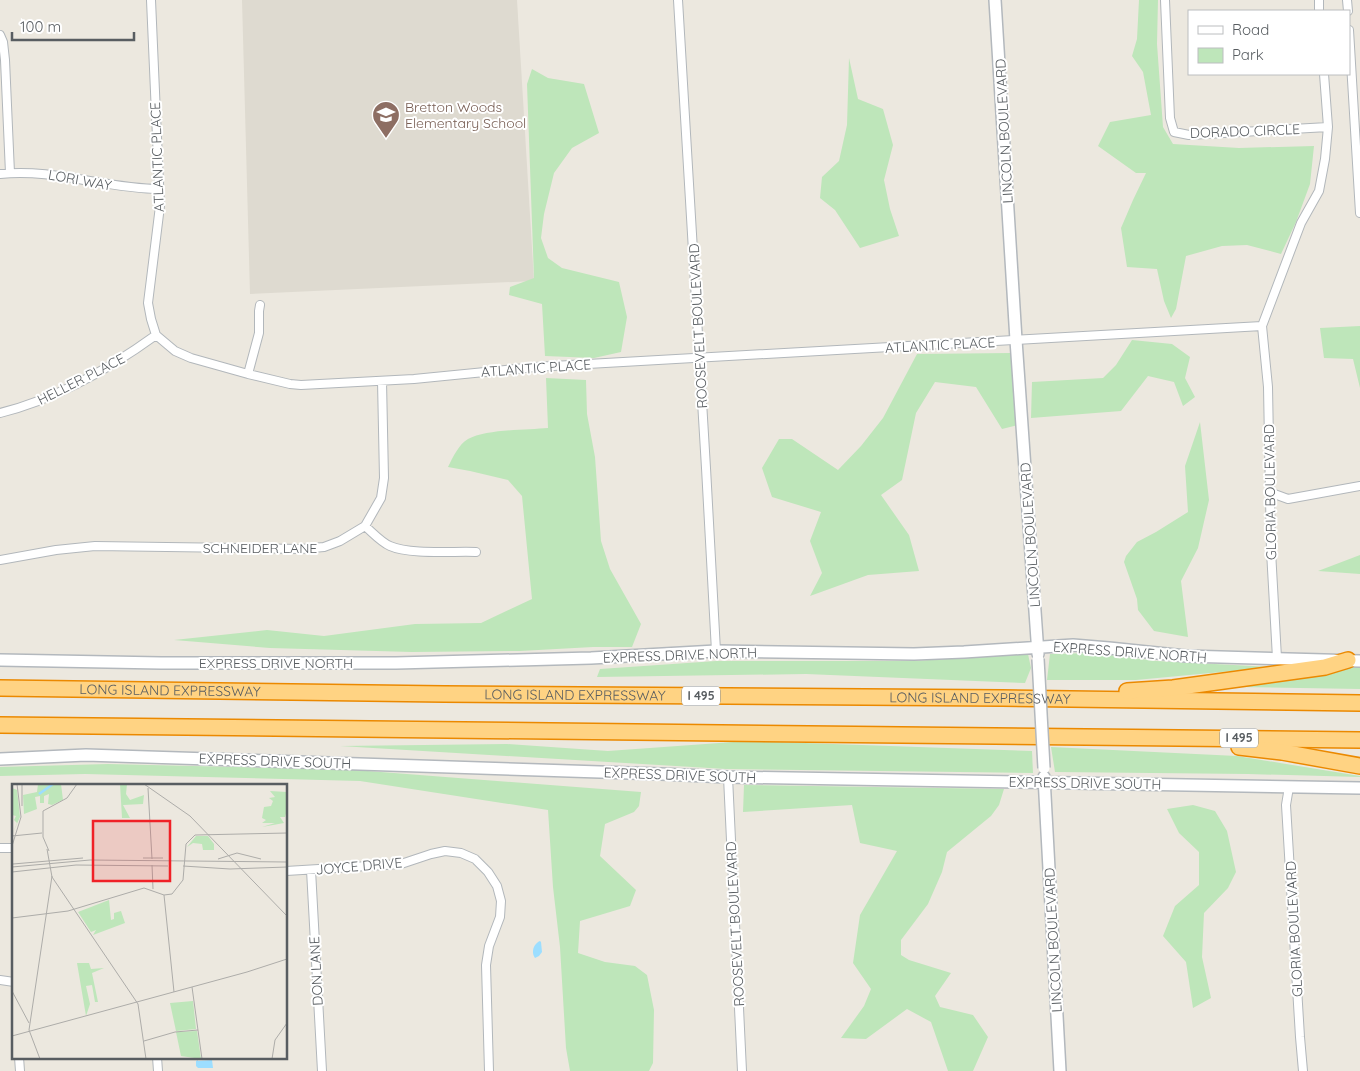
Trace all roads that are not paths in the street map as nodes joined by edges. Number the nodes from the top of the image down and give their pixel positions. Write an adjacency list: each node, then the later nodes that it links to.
1 (151, 0): 12 (street, ATLANTIC PLACE)
2 (678, 0): 18 (street, ROOSEVELT BOULEVARD)
3 (995, 0): 17 (main road, LINCOLN BOULEVARD)
4 (1165, 0): 9 (street, DORADO CIRCLE)
5 (0, 35): 10 (street)
6 (1350, 41): 8 (street)
7 (1324, 75): 9 (street)
8 (1357, 120): 13 (street)
9 (1328, 127): 15 (street)
10 (10, 173): 11 (street, LORI WAY); 12 (street, LORI WAY)
11 (0, 174)
12 (160, 190): 16 (street, ATLANTIC PLACE)
13 (1360, 212)
14 (260, 305): 19 (street)
15 (1262, 326): 17 (street, ATLANTIC PLACE); 23 (street, GLORIA BOULEVARD)
16 (156, 335): 19 (street, ATLANTIC PLACE); 21 (street, HELLER PLACE)
17 (1016, 340): 18 (street, ATLANTIC PLACE); 27 (main road, LINCOLN BOULEVARD)
18 (700, 358): 20 (street, ATLANTIC PLACE); 28 (street, ROOSEVELT BOULEVARD)
19 (248, 374): 20 (street, ATLANTIC PLACE)
20 (382, 381): 24 (street)
21 (0, 413)
22 (1360, 486): 23 (street)
23 (1269, 492): 29 (street, GLORIA BOULEVARD)
24 (366, 526): 25 (street); 26 (street, SCHNEIDER LANE)
25 (476, 552)
26 (0, 560)
27 (1037, 647): 28 (main road, EXPRESS DRIVE NORTH); 29 (main road, EXPRESS DRIVE NORTH); 41 (main road, LINCOLN BOULEVARD, bridge)
28 (716, 651): 30 (main road, EXPRESS DRIVE NORTH)
29 (1277, 658): 31 (main road, EXPRESS DRIVE NORTH)
30 (0, 660)
31 (1354, 660): 33 (highway)
32 (0, 688): 33 (highway, LONG ISLAND EXPRESSWAY / I 495)
33 (1002, 698): 34 (highway, LONG ISLAND EXPRESSWAY / I 495)
34 (1360, 703)
35 (0, 725): 36 (highway, I 495)
36 (1118, 737): 37 (highway, I 495); 39 (highway)
37 (1360, 740)
38 (0, 759): 40 (main road, EXPRESS DRIVE SOUTH)
39 (1360, 766)
40 (728, 777): 41 (main road, EXPRESS DRIVE SOUTH); 52 (street, ROOSEVELT BOULEVARD)
41 (1044, 783): 42 (main road, EXPRESS DRIVE SOUTH); 53 (main road, LINCOLN BOULEVARD)
42 (1289, 787): 43 (main road, EXPRESS DRIVE SOUTH); 54 (street, GLORIA BOULEVARD)
43 (1360, 788)
44 (310, 870): 45 (street, JOYCE DRIVE); 50 (street, DON LANE); 51 (street, JOYCE DRIVE)
45 (288, 871)
46 (19, 1058): 48 (street)
47 (157, 1058): 49 (street)
48 (20, 1071)
49 (158, 1071)
50 (322, 1071)
51 (490, 1071)
52 (742, 1071)
53 (1060, 1071)
54 (1303, 1071)

